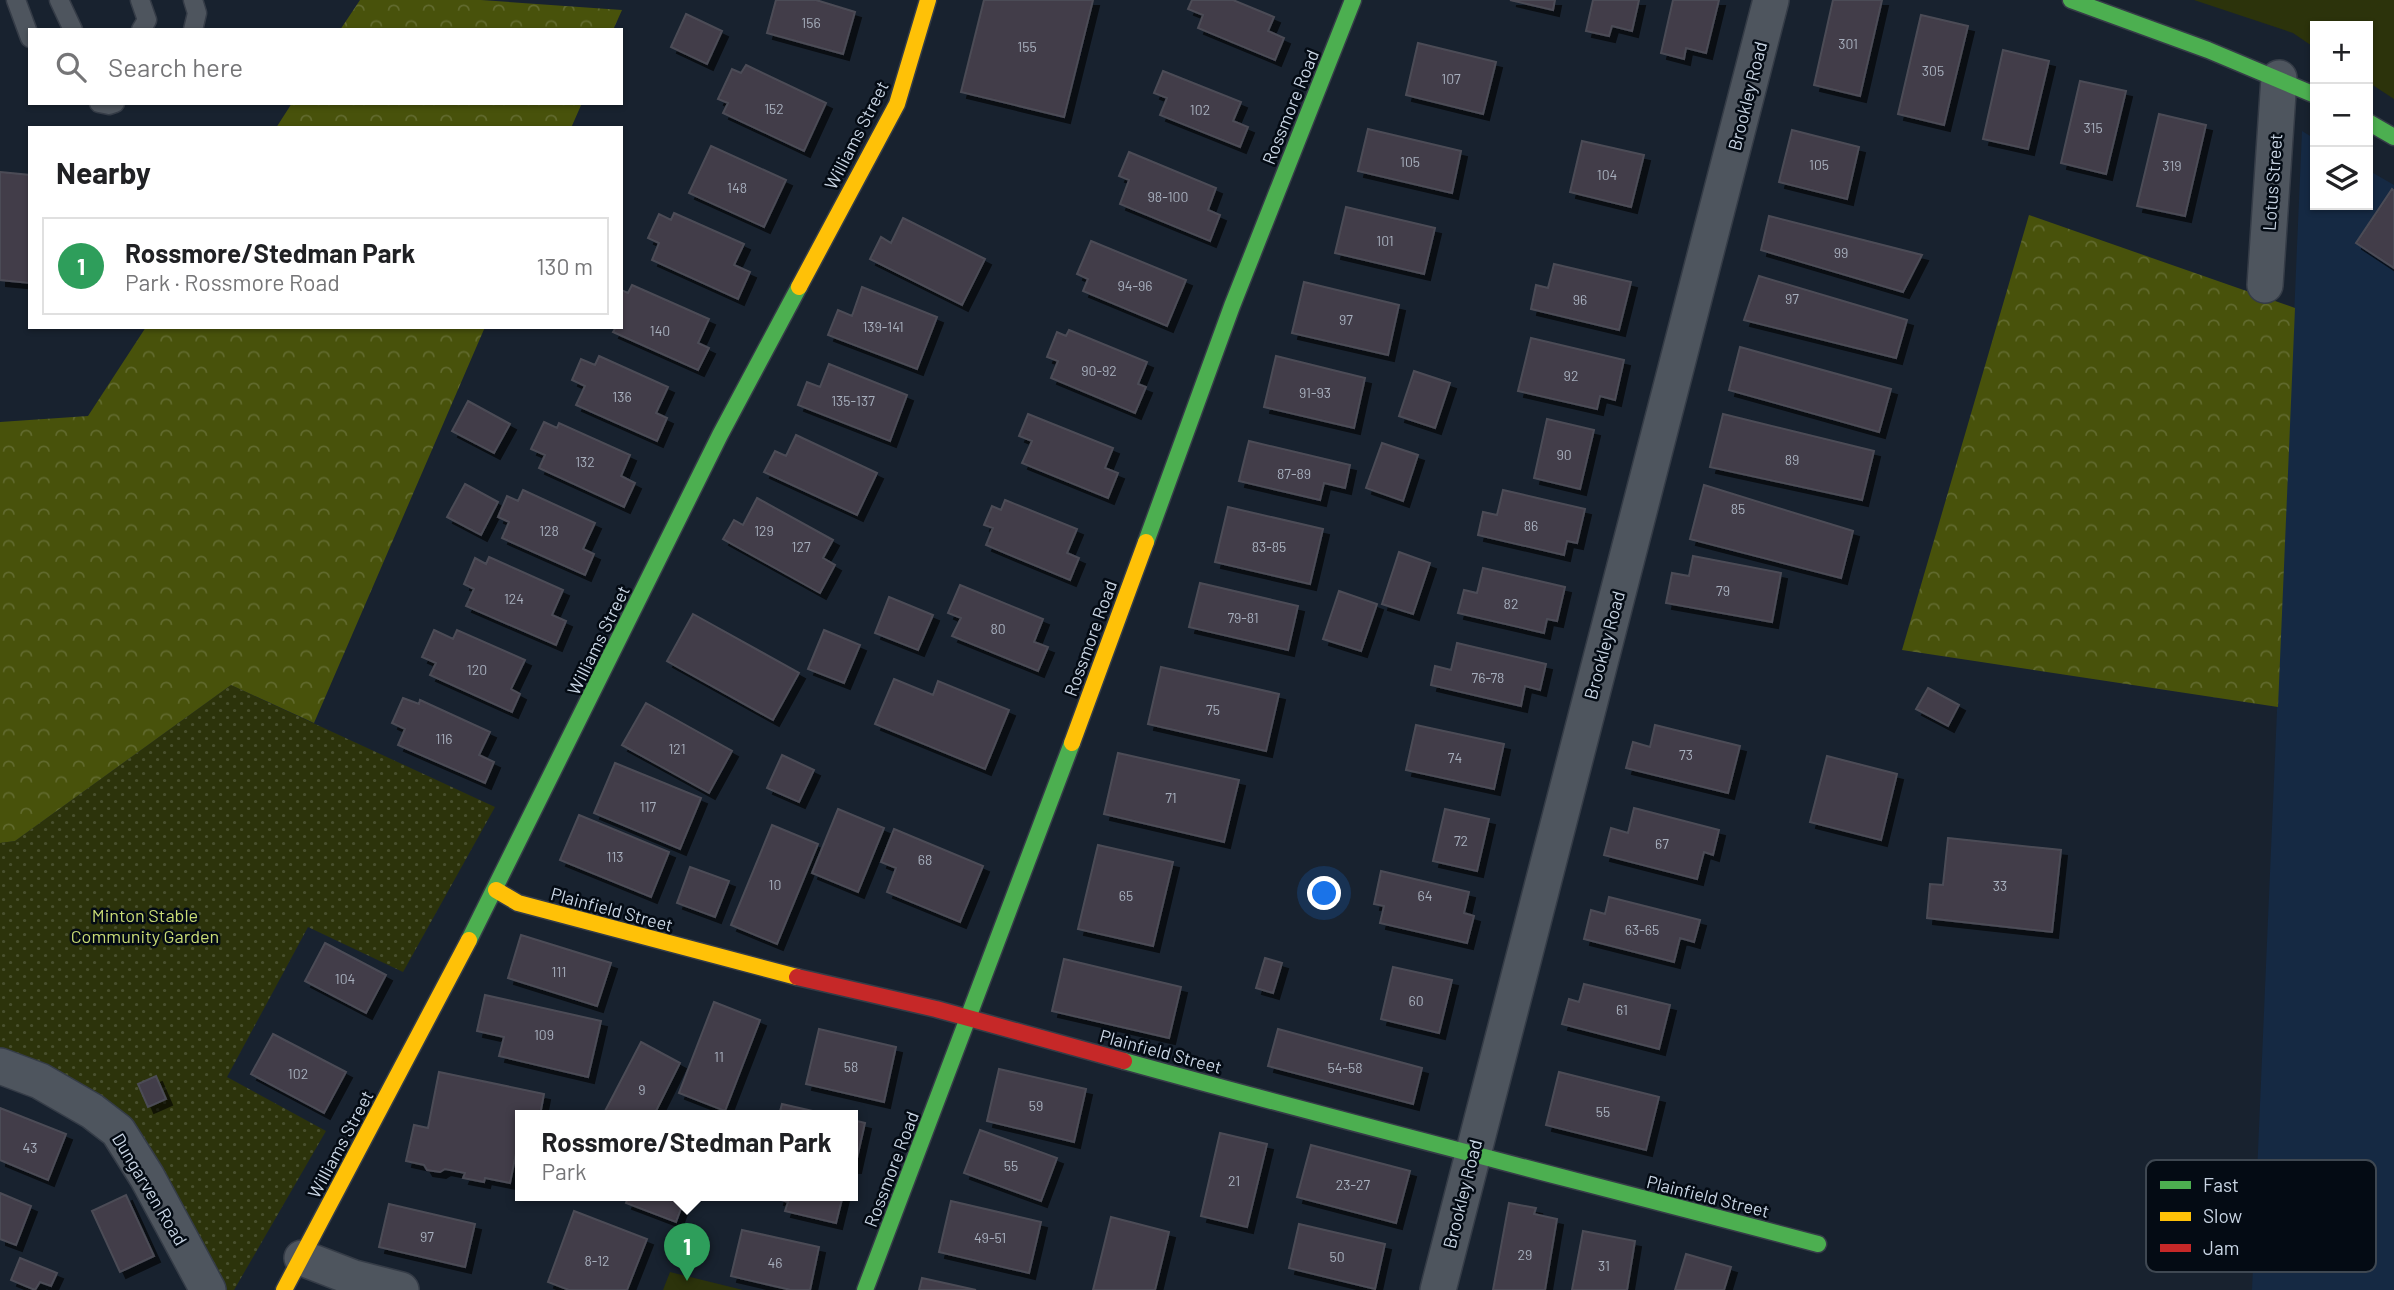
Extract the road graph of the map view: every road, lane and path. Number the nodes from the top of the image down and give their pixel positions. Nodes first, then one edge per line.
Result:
1 (16, 0) edge
2 (59, 0) edge
3 (140, 0) edge
4 (193, 0) edge
5 (928, 0) edge
6 (1353, 0) edge
7 (1772, 0) edge
8 (2071, 0) edge
9 (72, 28) edge
10 (142, 28) edge
11 (193, 28) edge
12 (28, 33) edge
13 (2279, 78) junction
14 (2310, 93) edge
15 (2373, 125) edge
16 (2394, 137) edge
17 (2265, 285) dead end
18 (496, 890) junction
19 (969, 1019) junction
20 (0, 1066) edge
21 (1472, 1154) junction
22 (1818, 1244) dead end
23 (302, 1258) junction
24 (208, 1290) edge
25 (284, 1290) edge
26 (401, 1290) edge
27 (865, 1290) edge
28 (1437, 1290) edge

1 - 12 lane
2 - 9 lane
3 - 10 lane
4 - 11 lane
5 - 18 street, Williams Street
6 - 19 street, Rossmore Road
7 - 21 street, Brookley Road
8 - 13 street
13 - 14 street
13 - 17 street, Lotus Street
15 - 16 street
18 - 19 street, Plainfield Street
18 - 23 street, Williams Street
19 - 21 street, Plainfield Street
19 - 27 street, Rossmore Road
20 - 24 street, Dungarven Road
21 - 22 street, Plainfield Street
21 - 28 street, Brookley Road
23 - 25 street, Williams Street
23 - 26 street

